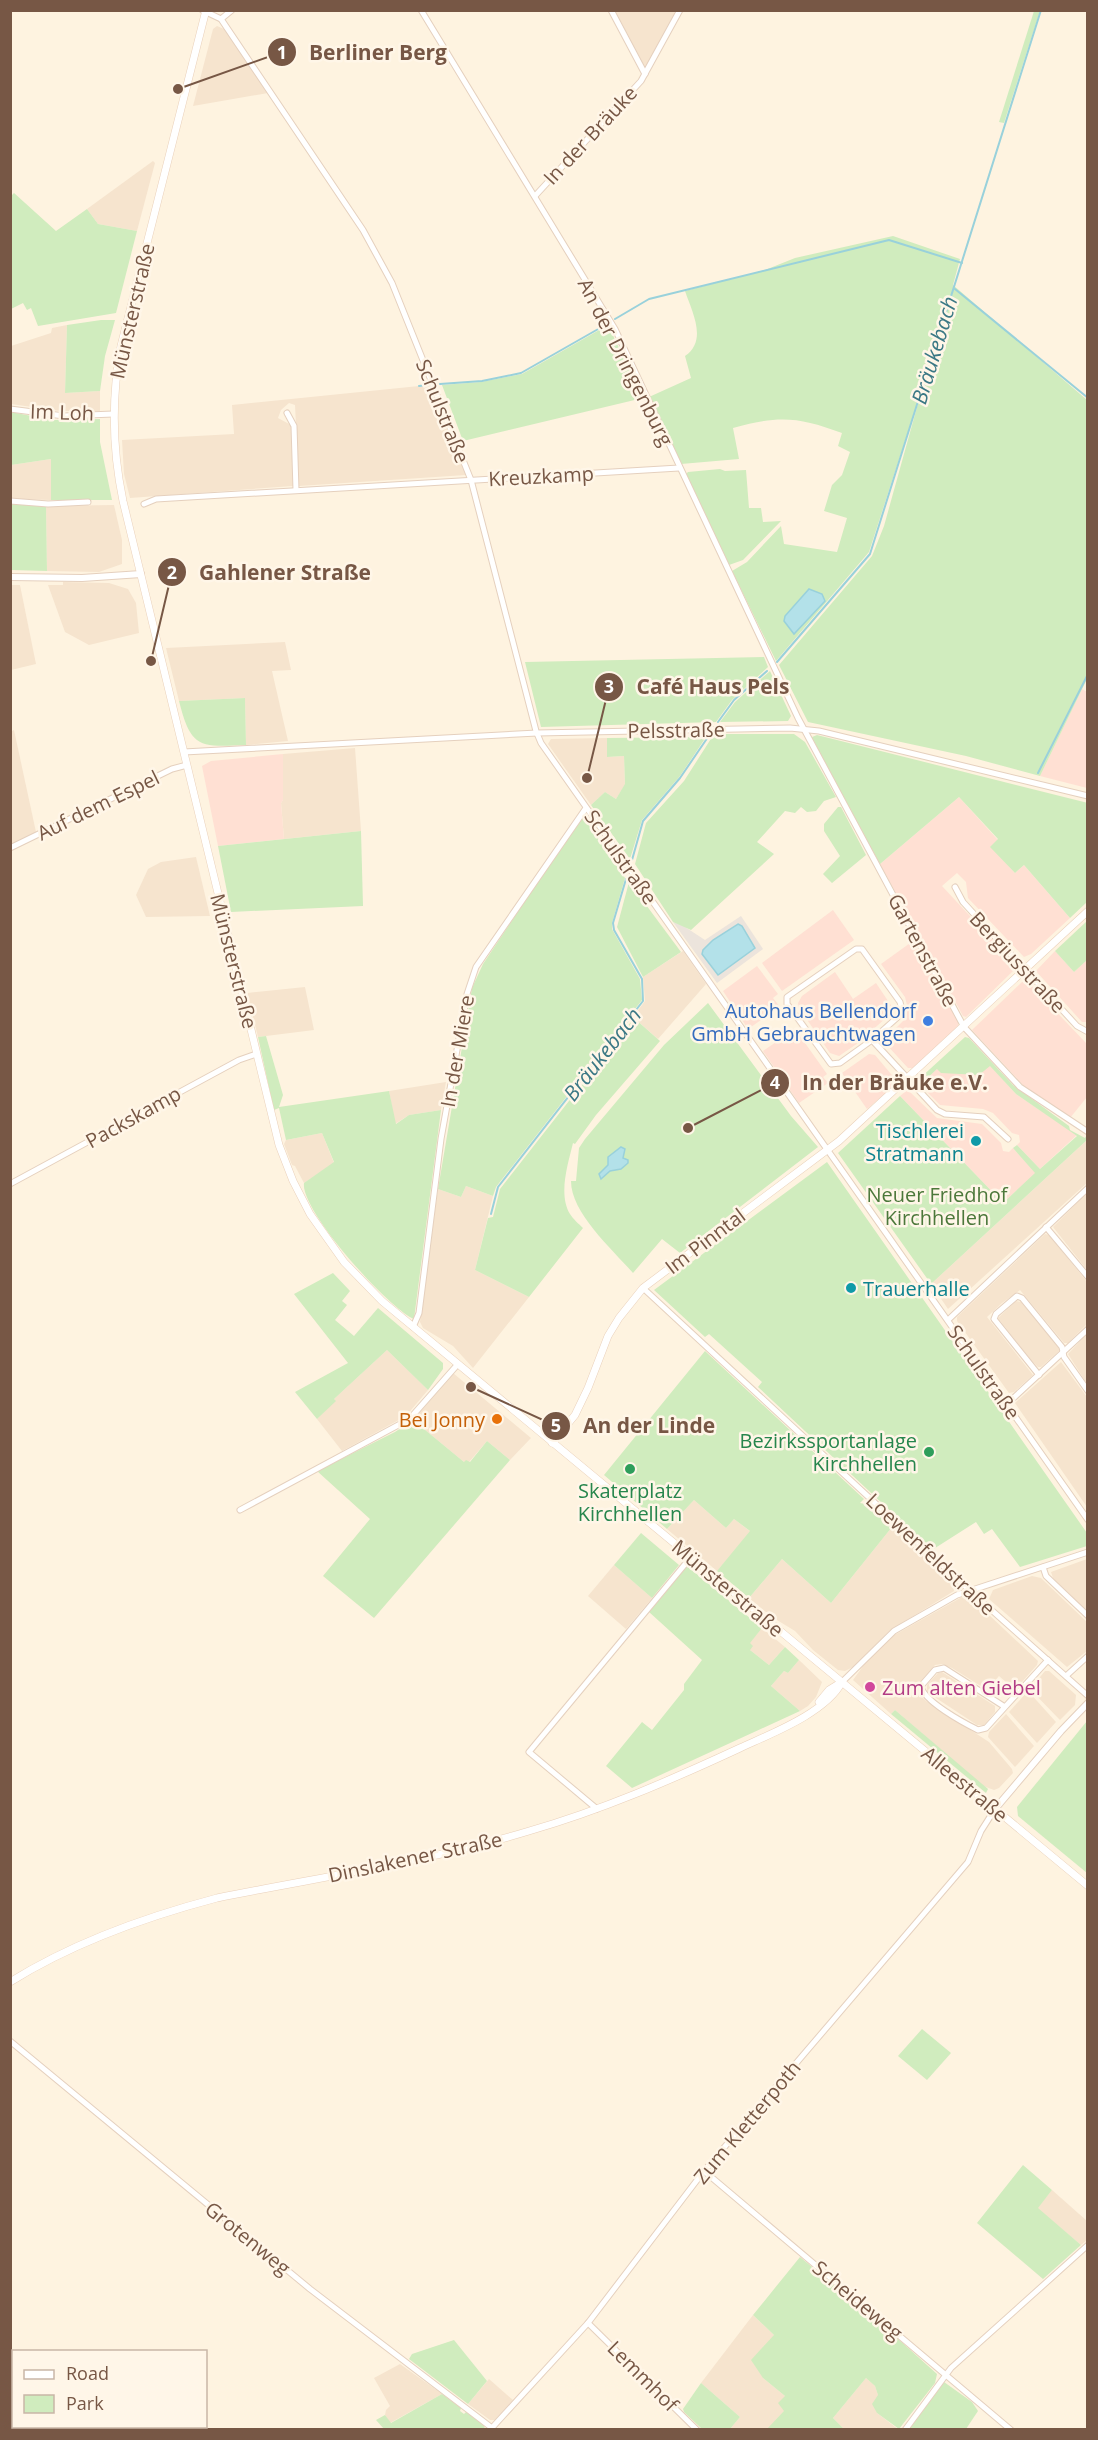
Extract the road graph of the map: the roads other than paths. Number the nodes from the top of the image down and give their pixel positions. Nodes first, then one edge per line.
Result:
1 (232, 10) edge
2 (421, 10) edge
3 (611, 10) edge
4 (680, 10) edge
5 (205, 11) edge
6 (221, 19) junction
7 (645, 74) junction
8 (535, 196) junction
9 (10, 409) edge
10 (287, 413) dead end
11 (113, 414) junction
12 (679, 468) junction
13 (471, 480) junction
14 (296, 490) junction
15 (10, 501) edge
16 (88, 502) dead end
17 (144, 504) dead end
18 (141, 574) junction
19 (10, 577) edge
20 (804, 729) junction
21 (537, 733) junction
22 (184, 752) junction
23 (187, 765) junction
24 (1088, 796) edge
25 (586, 808) junction
26 (10, 848) edge
27 (955, 887) dead end
28 (1088, 911) edge
29 (1025, 969) junction
30 (964, 1027) junction
31 (1088, 1032) edge
32 (872, 1040) junction
33 (256, 1054) junction
34 (908, 1079) junction
35 (1088, 1132) edge
36 (1008, 1139) dead end
37 (827, 1150) junction
38 (10, 1184) edge
39 (1088, 1188) edge
40 (1046, 1227) junction
41 (1088, 1276) edge
42 (643, 1288) junction
43 (948, 1320) junction
44 (413, 1327) junction
45 (1088, 1329) edge
46 (1063, 1353) junction
47 (458, 1364) junction
48 (1039, 1375) junction
49 (1088, 1391) edge
50 (1007, 1404) junction
51 (552, 1443) junction
52 (240, 1510) dead end
53 (1088, 1520) edge
54 (1088, 1552) edge
55 (691, 1557) junction
56 (1042, 1567) junction
57 (969, 1590) junction
58 (1088, 1616) edge
59 (1088, 1656) edge
60 (1048, 1660) junction
61 (1066, 1676) junction
62 (842, 1682) junction
63 (1088, 1696) edge
64 (1088, 1703) edge
65 (1005, 1707) junction
66 (597, 1809) junction
67 (995, 1809) junction
68 (1088, 1886) edge
69 (10, 1982) edge
70 (10, 2042) edge
71 (704, 2171) junction
72 (1088, 2245) edge
73 (588, 2323) junction
74 (946, 2375) junction
75 (491, 2429) edge
76 (697, 2430) edge
77 (905, 2430) edge
78 (1011, 2430) edge

1 - 6 street
2 - 8 street, An der Dringenburg
3 - 7 street, In der Bräuke
4 - 7 street, In der Bräuke
5 - 6 street
5 - 11 main road, Münsterstraße
6 - 13 street, Schulstraße
7 - 8 street, In der Bräuke
8 - 12 street, An der Dringenburg
9 - 11 street, Im Loh
10 - 14 street
11 - 18 main road, Münsterstraße
12 - 13 street, Kreuzkamp
12 - 20 street, An der Dringenburg
13 - 14 street, Kreuzkamp
13 - 21 street, Schulstraße
14 - 17 street, Kreuzkamp
15 - 16 street
18 - 19 street
18 - 22 main road, Münsterstraße
20 - 21 street, Pelsstraße
20 - 24 street, Pelsstraße
20 - 30 street, Gartenstraße
21 - 22 street, Pelsstraße
21 - 25 street, Schulstraße
22 - 23 main road, Münsterstraße
23 - 26 street, Auf dem Espel
23 - 33 main road, Münsterstraße
25 - 37 street, Schulstraße
25 - 44 street, In der Miere
27 - 29 street, Bergiusstraße
28 - 29 main road, Im Pinntal
29 - 30 main road, Im Pinntal
29 - 31 street, Bergiusstraße
30 - 34 main road, Im Pinntal
30 - 35 street, Gartenstraße
32 - 32 street
32 - 34 street
33 - 38 street, Packskamp
33 - 44 main road, Münsterstraße
34 - 36 street
34 - 37 main road, Im Pinntal
37 - 42 main road, Im Pinntal
37 - 43 street, Schulstraße
39 - 40 street
40 - 41 street
40 - 43 street
42 - 51 main road, Im Pinntal
42 - 57 street, Loewenfeldstraße
43 - 50 street, Schulstraße
44 - 47 main road, Münsterstraße
45 - 46 street
46 - 48 street
46 - 48 street
46 - 49 street
47 - 51 main road, Münsterstraße
47 - 52 street
48 - 50 street
50 - 53 street, Schulstraße
51 - 55 main road, Münsterstraße
54 - 56 street
55 - 62 main road, Münsterstraße
55 - 66 street
56 - 57 street
56 - 58 street
57 - 60 street, Loewenfeldstraße
57 - 62 street
59 - 61 street
60 - 61 street, Loewenfeldstraße
60 - 65 street
61 - 63 street, Loewenfeldstraße
62 - 66 main road, Dinslakener Straße
62 - 67 main road, Alleestraße
64 - 67 street
65 - 65 street
66 - 69 main road, Dinslakener Straße
67 - 68 main road, Alleestraße
67 - 71 street, Zum Kletterpoth
70 - 75 street, Grotenweg
71 - 73 street, Zum Kletterpoth
71 - 74 street, Scheideweg
72 - 74 street
73 - 75 street, Zum Kletterpoth
73 - 76 street, Lemmhof
74 - 77 street
74 - 78 street, Scheideweg

